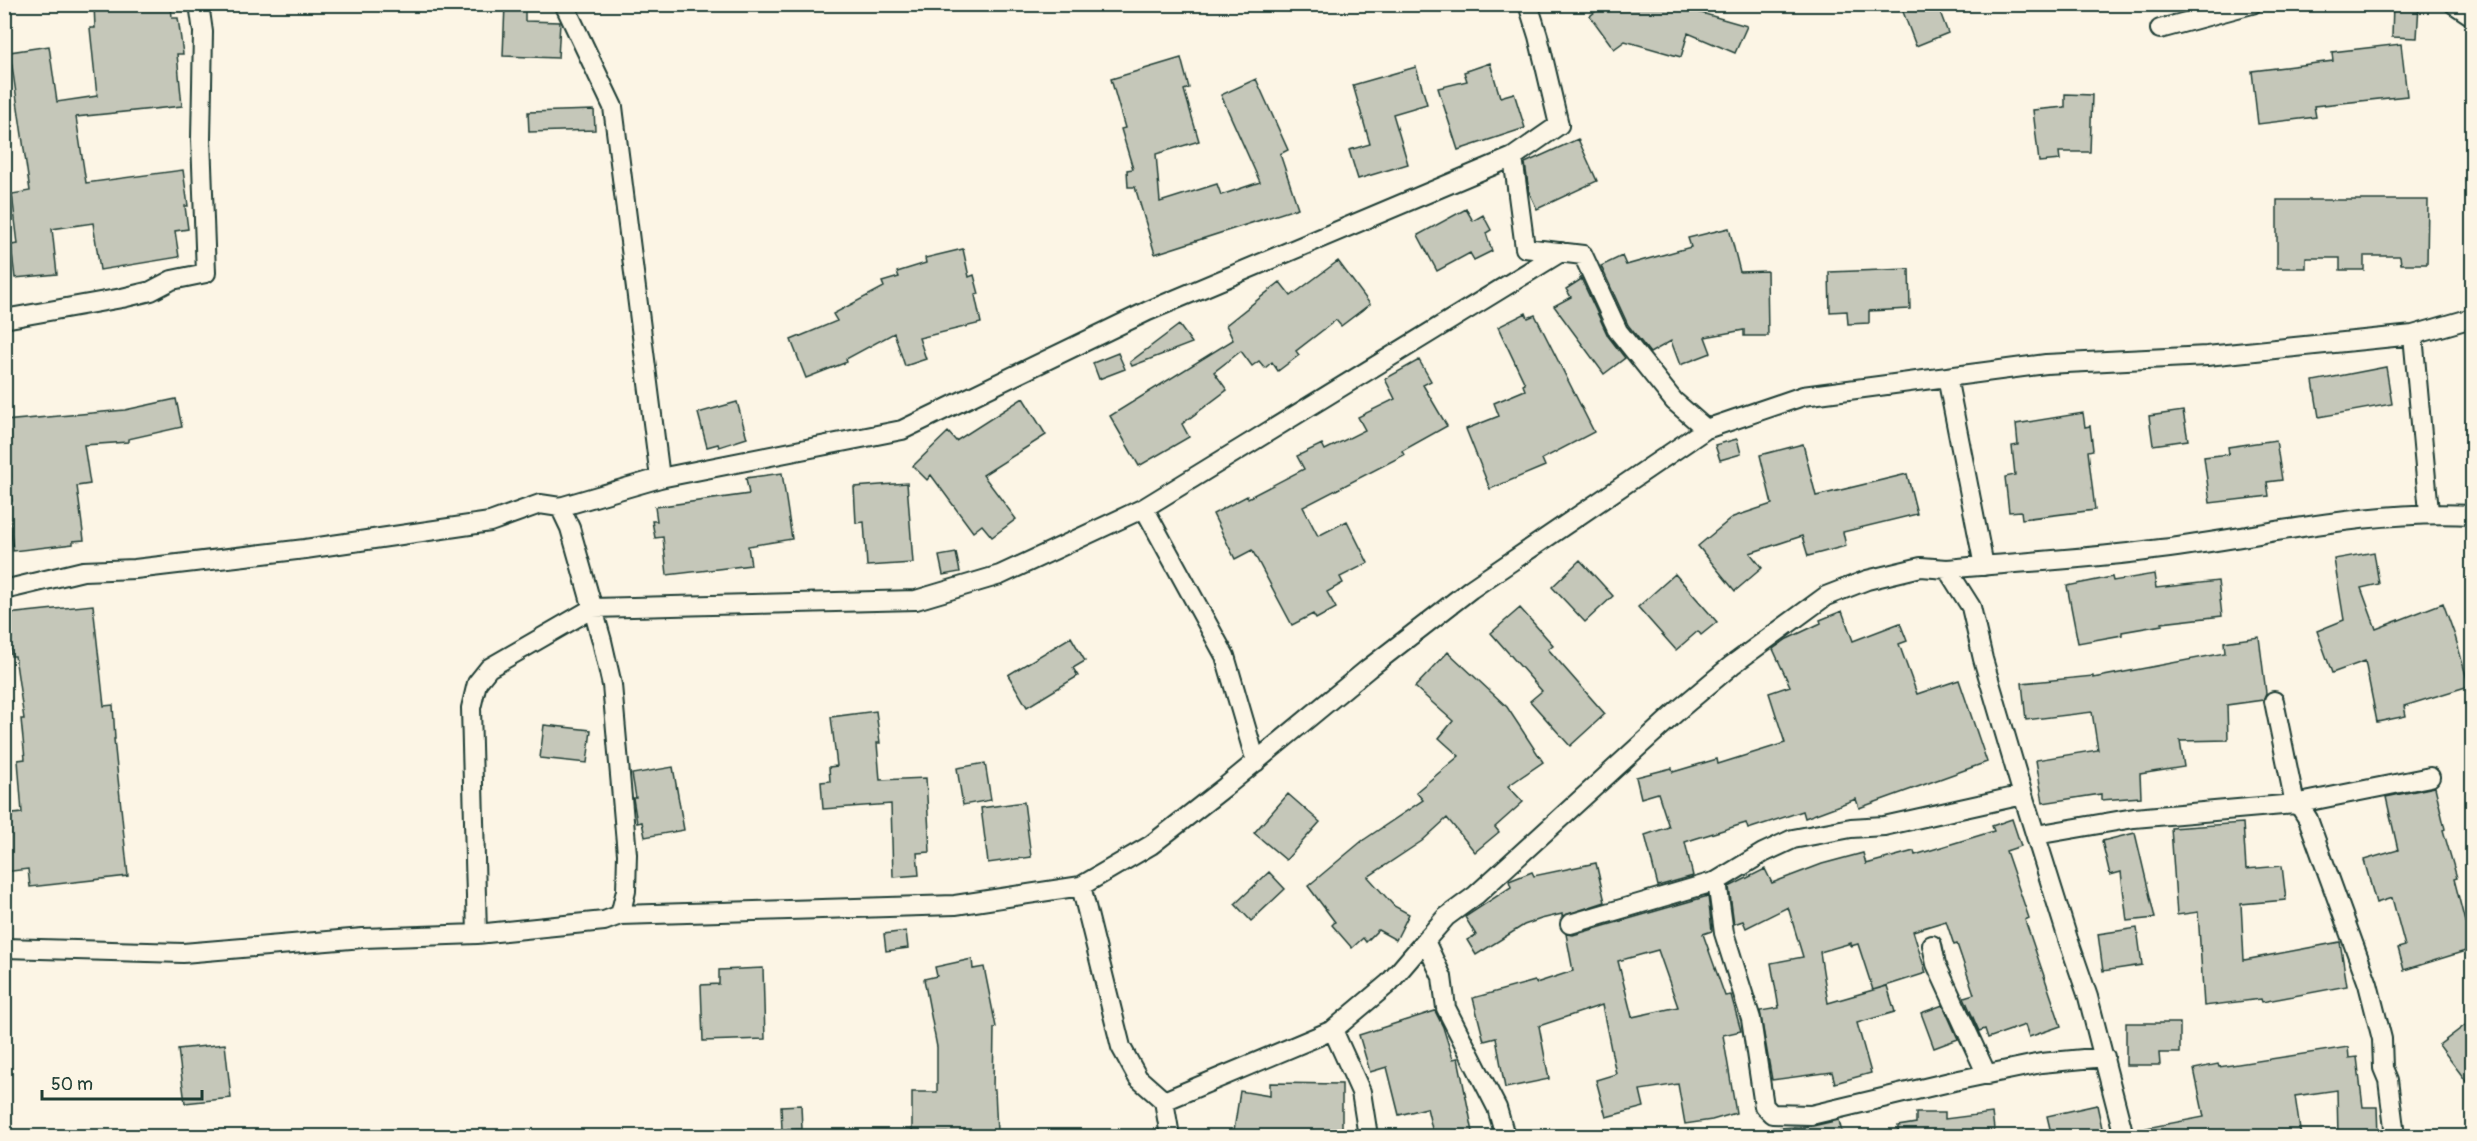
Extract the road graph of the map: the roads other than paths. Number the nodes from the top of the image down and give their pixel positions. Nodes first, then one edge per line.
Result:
1 (199, 4) edge
2 (564, 4) edge
3 (1528, 4) edge
4 (2252, 4) edge
5 (2454, 4) edge
6 (2472, 16) edge
7 (2160, 29) dead end
8 (1513, 157) junction
9 (1561, 252) junction
10 (2472, 318) edge
11 (4, 319) edge
12 (2413, 335) junction
13 (1947, 377) junction
14 (1706, 429) junction
15 (660, 478) junction
16 (560, 507) junction
17 (1144, 508) junction
18 (2428, 512) junction
19 (2472, 515) edge
20 (1984, 566) junction
21 (1947, 569) junction
22 (4, 590) edge
23 (593, 608) junction
24 (2274, 701) dead end
25 (1256, 762) junction
26 (2430, 777) dead end
27 (2023, 795) junction
28 (2295, 804) junction
29 (2036, 836) junction
30 (1717, 881) junction
31 (1081, 886) junction
32 (620, 915) junction
33 (1570, 924) dead end
34 (477, 934) junction
35 (1425, 941) junction
36 (1932, 945) dead end
37 (4, 948) edge
38 (1333, 1030) junction
39 (2105, 1057) junction
40 (1987, 1075) junction
41 (1164, 1101) junction
42 (1170, 1137) edge
43 (1368, 1137) edge
44 (1505, 1137) edge
45 (2124, 1137) edge
46 (2395, 1137) edge

1 - 11 street
2 - 15 street
3 - 8 street
4 - 7 street
5 - 6 street
8 - 9 street
8 - 15 street
9 - 14 street
9 - 17 street
10 - 12 street
12 - 13 street
12 - 18 street
13 - 14 street
13 - 20 street
14 - 25 street
15 - 16 street
16 - 22 street
16 - 23 street
17 - 23 street
17 - 25 street
18 - 19 street
18 - 20 street
20 - 21 street
21 - 27 street
21 - 35 street
23 - 32 street
23 - 34 street
24 - 28 street
25 - 31 street
26 - 28 street
27 - 29 street
27 - 30 street
28 - 29 street
28 - 46 street
29 - 39 street
30 - 33 street
30 - 40 street
31 - 32 street
31 - 41 street
32 - 34 street
34 - 37 street
35 - 38 street
35 - 44 street
36 - 40 street
38 - 41 street
38 - 43 street
39 - 40 street
39 - 45 street
41 - 42 street

